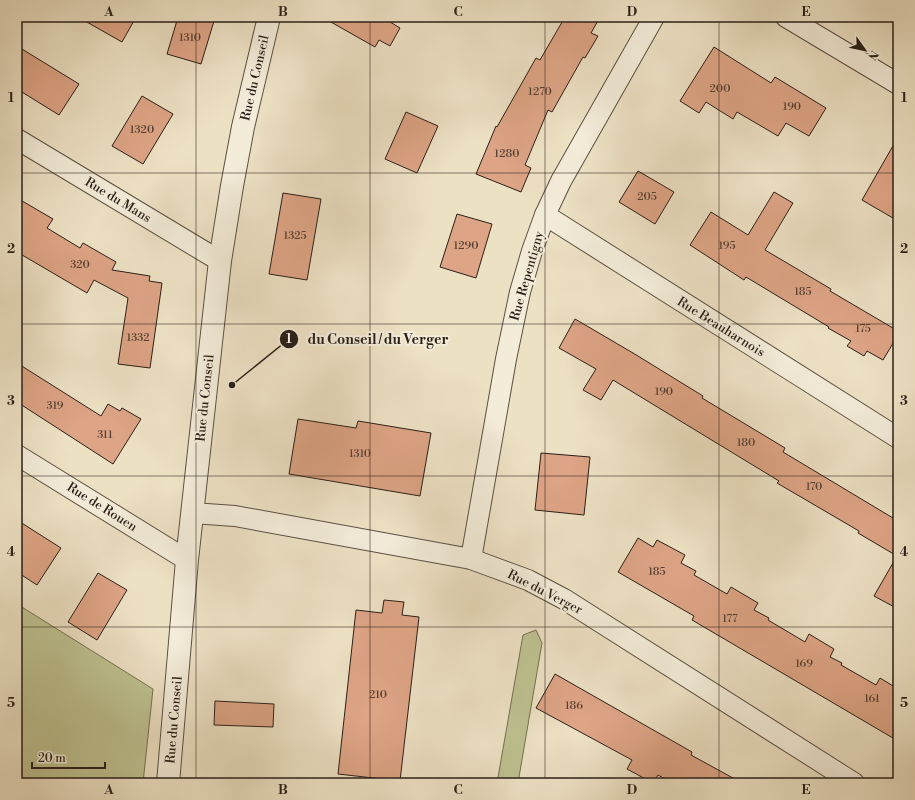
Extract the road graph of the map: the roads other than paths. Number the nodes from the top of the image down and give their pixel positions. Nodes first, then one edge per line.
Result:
1 (269, 17) edge
2 (654, 17) edge
3 (786, 17) edge
4 (898, 84) edge
5 (17, 139) edge
6 (545, 215) junction
7 (220, 261) junction
8 (898, 438) edge
9 (17, 455) edge
10 (192, 513) junction
11 (187, 560) junction
12 (471, 560) junction
13 (168, 783) edge
14 (854, 783) edge

1 - 7 street, Rue du Conseil
2 - 6 street, Rue Repentigny
3 - 4 street
5 - 7 street, Rue du Mans
6 - 8 street, Rue Beauharnois
6 - 12 street, Rue Repentigny
7 - 10 street, Rue du Conseil
9 - 11 street, Rue de Rouen
10 - 11 street, Rue du Conseil
10 - 12 street, Rue du Verger
11 - 13 street, Rue du Conseil
12 - 14 street, Rue du Verger

